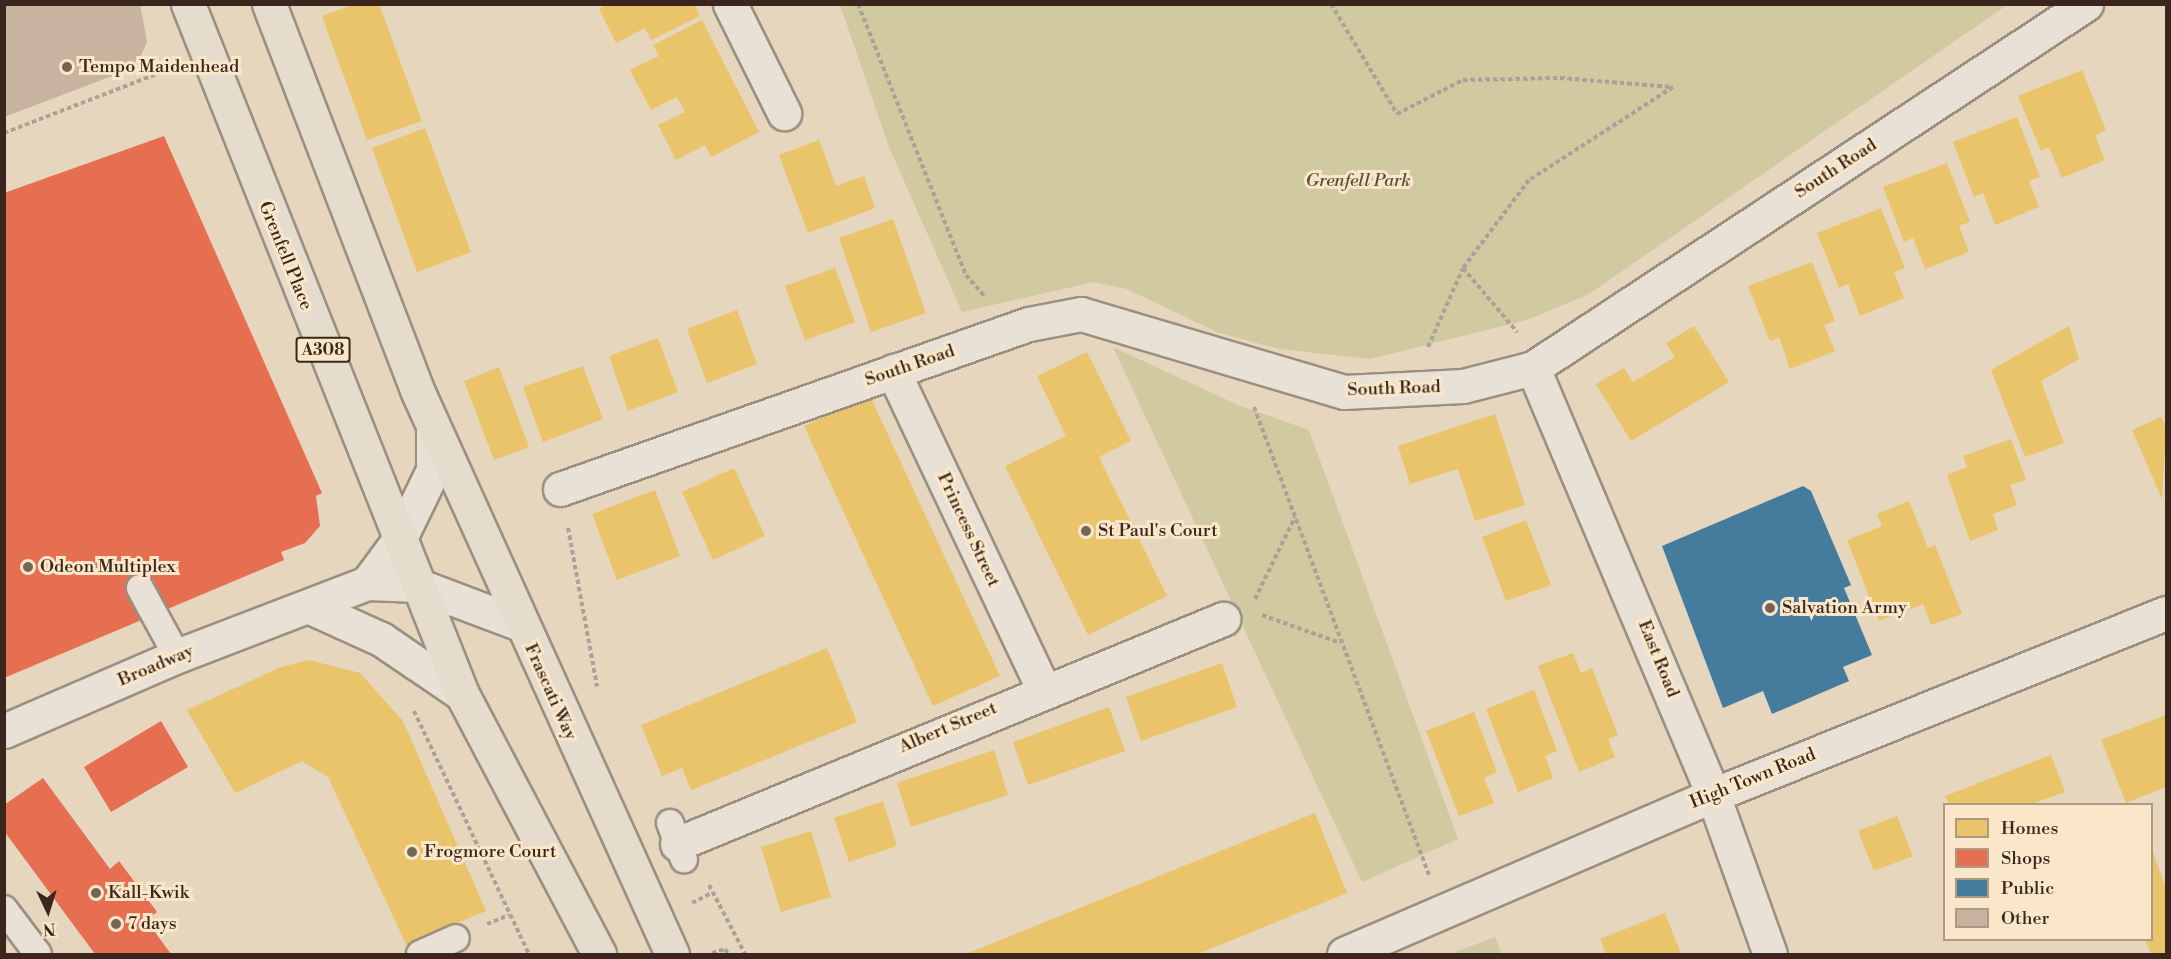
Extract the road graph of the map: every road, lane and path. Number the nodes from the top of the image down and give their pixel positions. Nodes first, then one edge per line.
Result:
1 (188, 4) edge
2 (269, 4) edge
3 (730, 4) edge
4 (858, 4) edge
5 (1330, 4) edge
6 (2086, 4) edge
7 (205, 57) junction
8 (784, 113) dead end
9 (4, 133) edge
10 (1463, 268) junction
11 (994, 307) dead end
12 (1424, 357) dead end
13 (1239, 364) junction
14 (1533, 368) junction
15 (893, 371) junction
16 (433, 428) junction
17 (560, 489) joint
18 (1294, 517) junction
19 (399, 540) junction
20 (367, 583) junction
21 (417, 585) junction
22 (140, 588) dead end
23 (310, 607) junction
24 (2166, 613) edge
25 (1222, 619) dead end
26 (520, 624) junction
27 (1340, 643) junction
28 (177, 656) junction
29 (1043, 688) junction
30 (462, 694) junction
31 (598, 697) dead end
32 (408, 700) dead end
33 (4, 731) edge
34 (1713, 795) junction
35 (677, 842) dead end
36 (681, 897) dead end
37 (4, 909) edge
38 (1444, 912) junction
39 (456, 938) dead end
40 (39, 954) edge
41 (420, 954) edge
42 (529, 954) edge
43 (599, 954) edge
44 (672, 954) edge
45 (709, 954) edge
46 (728, 954) edge
47 (745, 954) edge
48 (1344, 954) edge
49 (1770, 954) edge

1 - 7 main road, Grenfell Place / A308
2 - 16 main road
3 - 8 street
4 - 11 path
5 - 10 path
6 - 14 street, South Road
7 - 9 path
7 - 19 main road, Grenfell Place / A308
10 - 12 path
10 - 14 path
13 - 14 street, South Road
13 - 15 street, South Road
13 - 18 path
14 - 34 street, East Road
15 - 17 street, South Road
15 - 29 street, Princess Street
16 - 19 street
16 - 26 main road, Frascati Way
17 - 31 path
18 - 27 path
18 - 27 path
19 - 20 street
19 - 21 main road, Grenfell Place / A308
20 - 21 street, Broadway
20 - 23 street, Broadway
21 - 26 street, Broadway
21 - 30 main road, Grenfell Place / A308
22 - 28 lane
23 - 28 street, Broadway
23 - 30 street
24 - 34 street, High Town Road
25 - 29 street, Albert Street
26 - 44 main road, Frascati Way
27 - 38 path
28 - 33 street, Broadway
29 - 35 street, Albert Street
30 - 43 main road, A308
32 - 42 path
34 - 38 street, High Town Road
34 - 49 street, East Road
36 - 47 path
37 - 40 lane
38 - 48 street, High Town Road
39 - 41 lane
45 - 46 path

